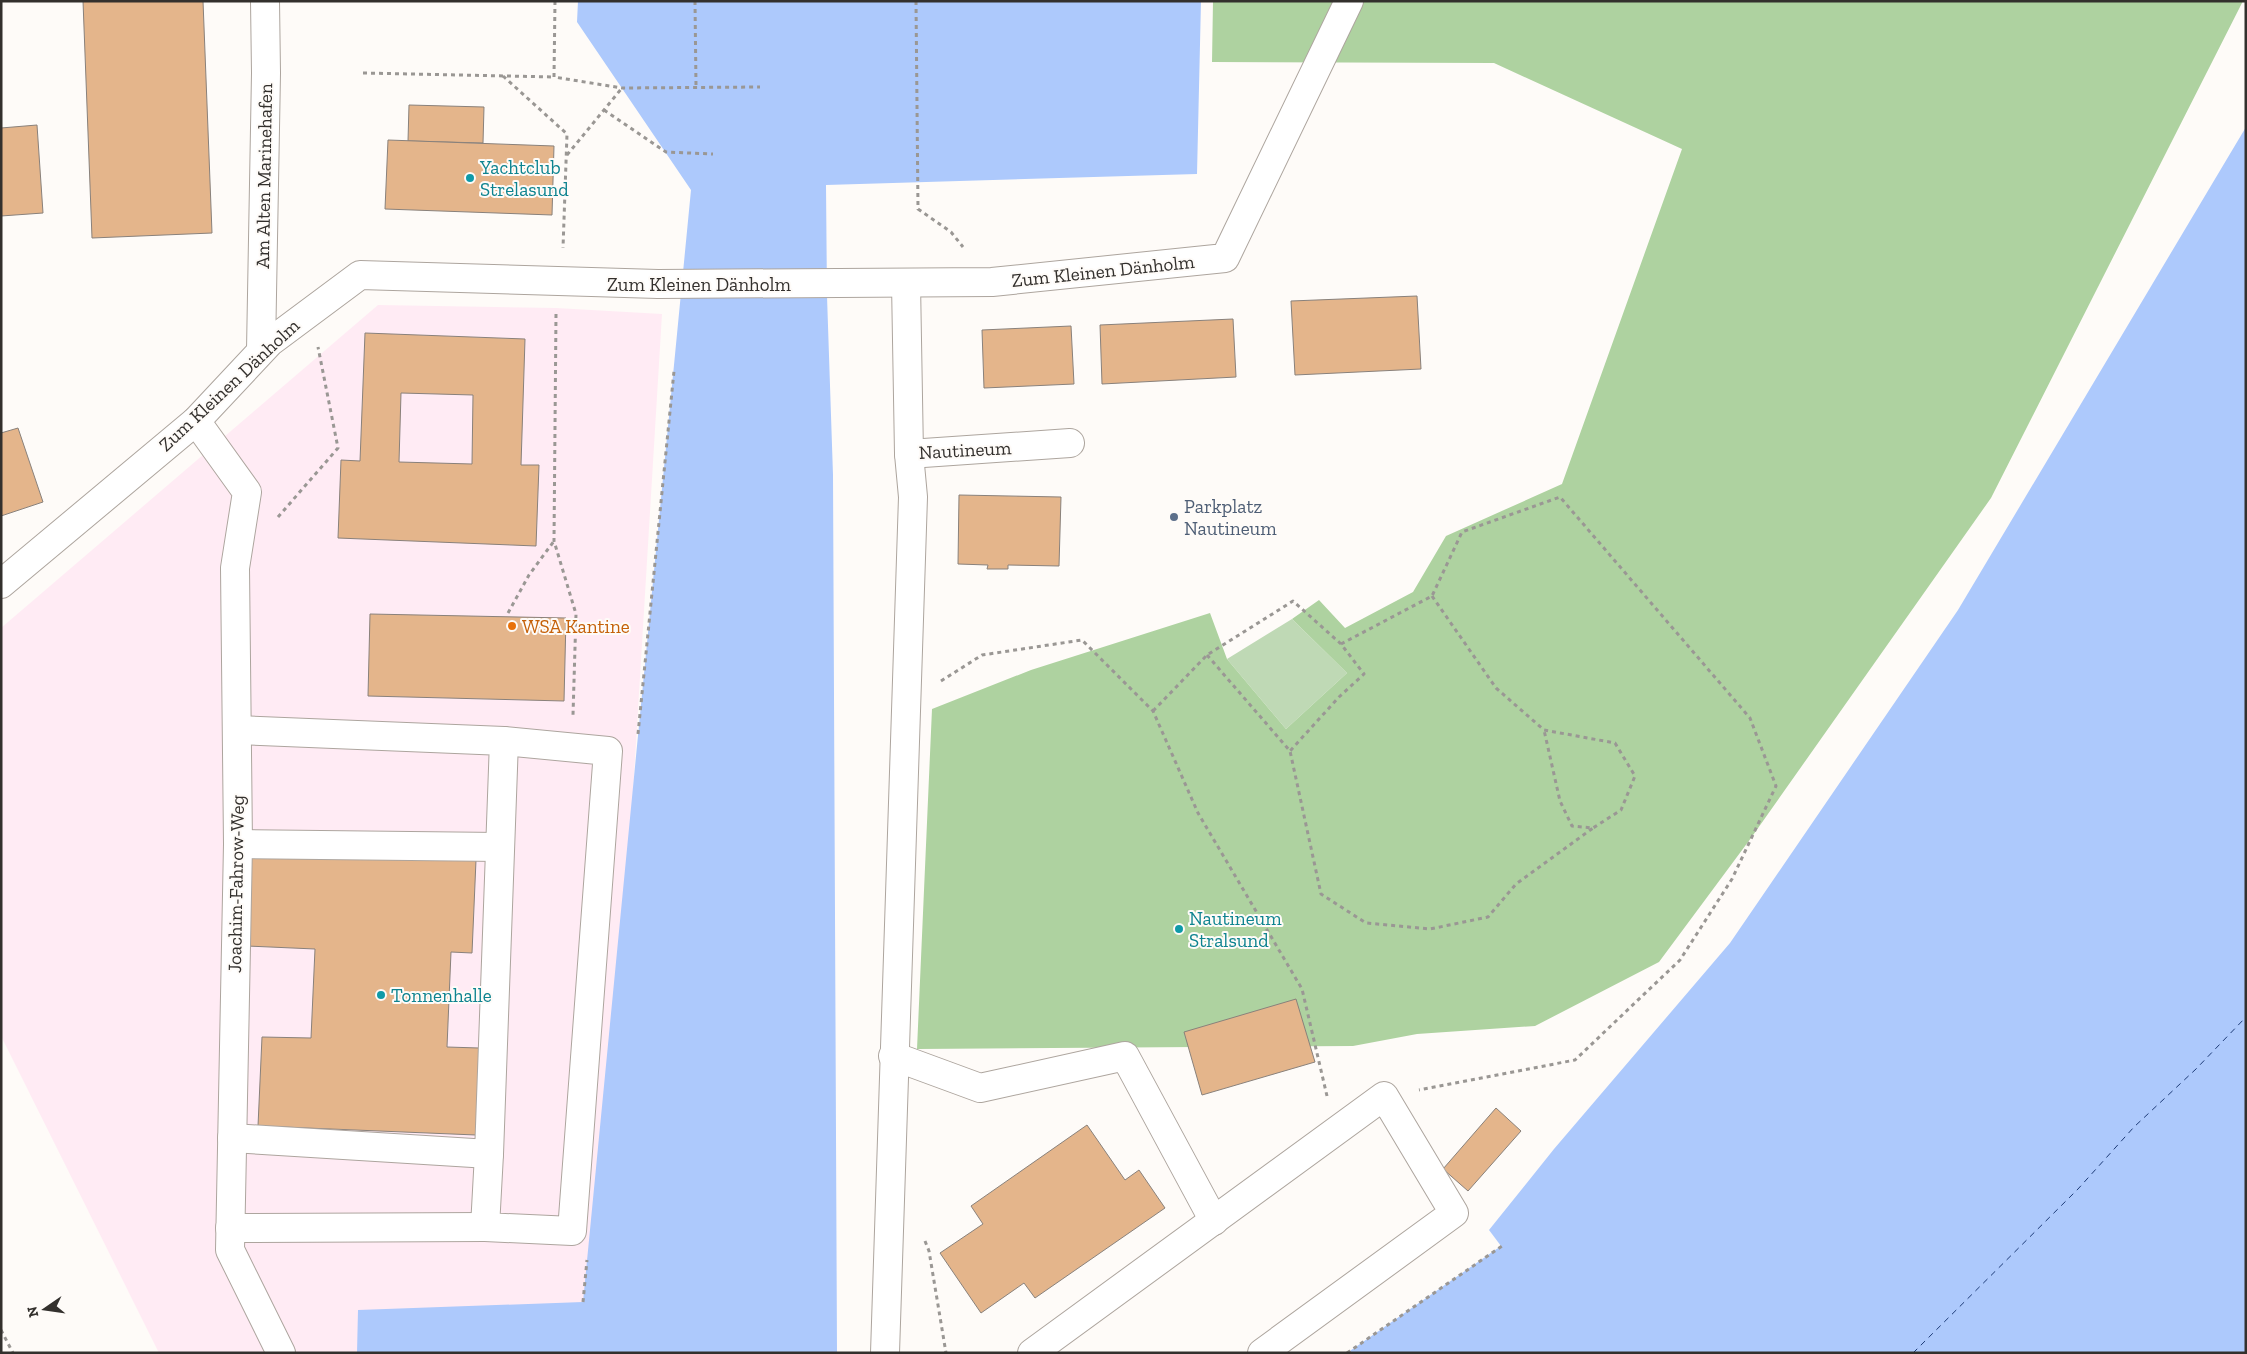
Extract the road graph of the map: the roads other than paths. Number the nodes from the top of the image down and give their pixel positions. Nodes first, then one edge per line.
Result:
1 (265, 1) edge
2 (1350, 1) edge
3 (906, 283) junction
4 (261, 350) junction
5 (196, 420) junction
6 (1070, 443) dead end
7 (909, 454) junction
8 (1, 584) edge
9 (237, 730) junction
10 (504, 741) junction
11 (238, 844) junction
12 (500, 847) junction
13 (893, 1056) junction
14 (232, 1138) junction
15 (489, 1154) junction
16 (1214, 1220) junction
17 (485, 1227) junction
18 (230, 1228) junction
19 (281, 1353) edge
20 (885, 1353) edge
21 (1032, 1353) edge
22 (1262, 1353) edge

1 - 4 street, Am Alten Marinehafen
2 - 3 street, Zum Kleinen Dänholm
3 - 4 street, Zum Kleinen Dänholm
3 - 7 street, Nautineum
4 - 5 street, Zum Kleinen Dänholm
5 - 8 street, Zum Kleinen Dänholm
5 - 9 street, Joachim-Fahrow-Weg
6 - 7 street, Nautineum
7 - 13 street
9 - 10 street
9 - 11 street, Joachim-Fahrow-Weg
10 - 12 street
10 - 17 street
11 - 12 street
11 - 14 street, Joachim-Fahrow-Weg
12 - 15 street
13 - 16 street
13 - 20 street
14 - 15 street
14 - 18 street, Joachim-Fahrow-Weg
15 - 17 street
16 - 21 street
16 - 22 street
17 - 18 street
18 - 19 street, Joachim-Fahrow-Weg

